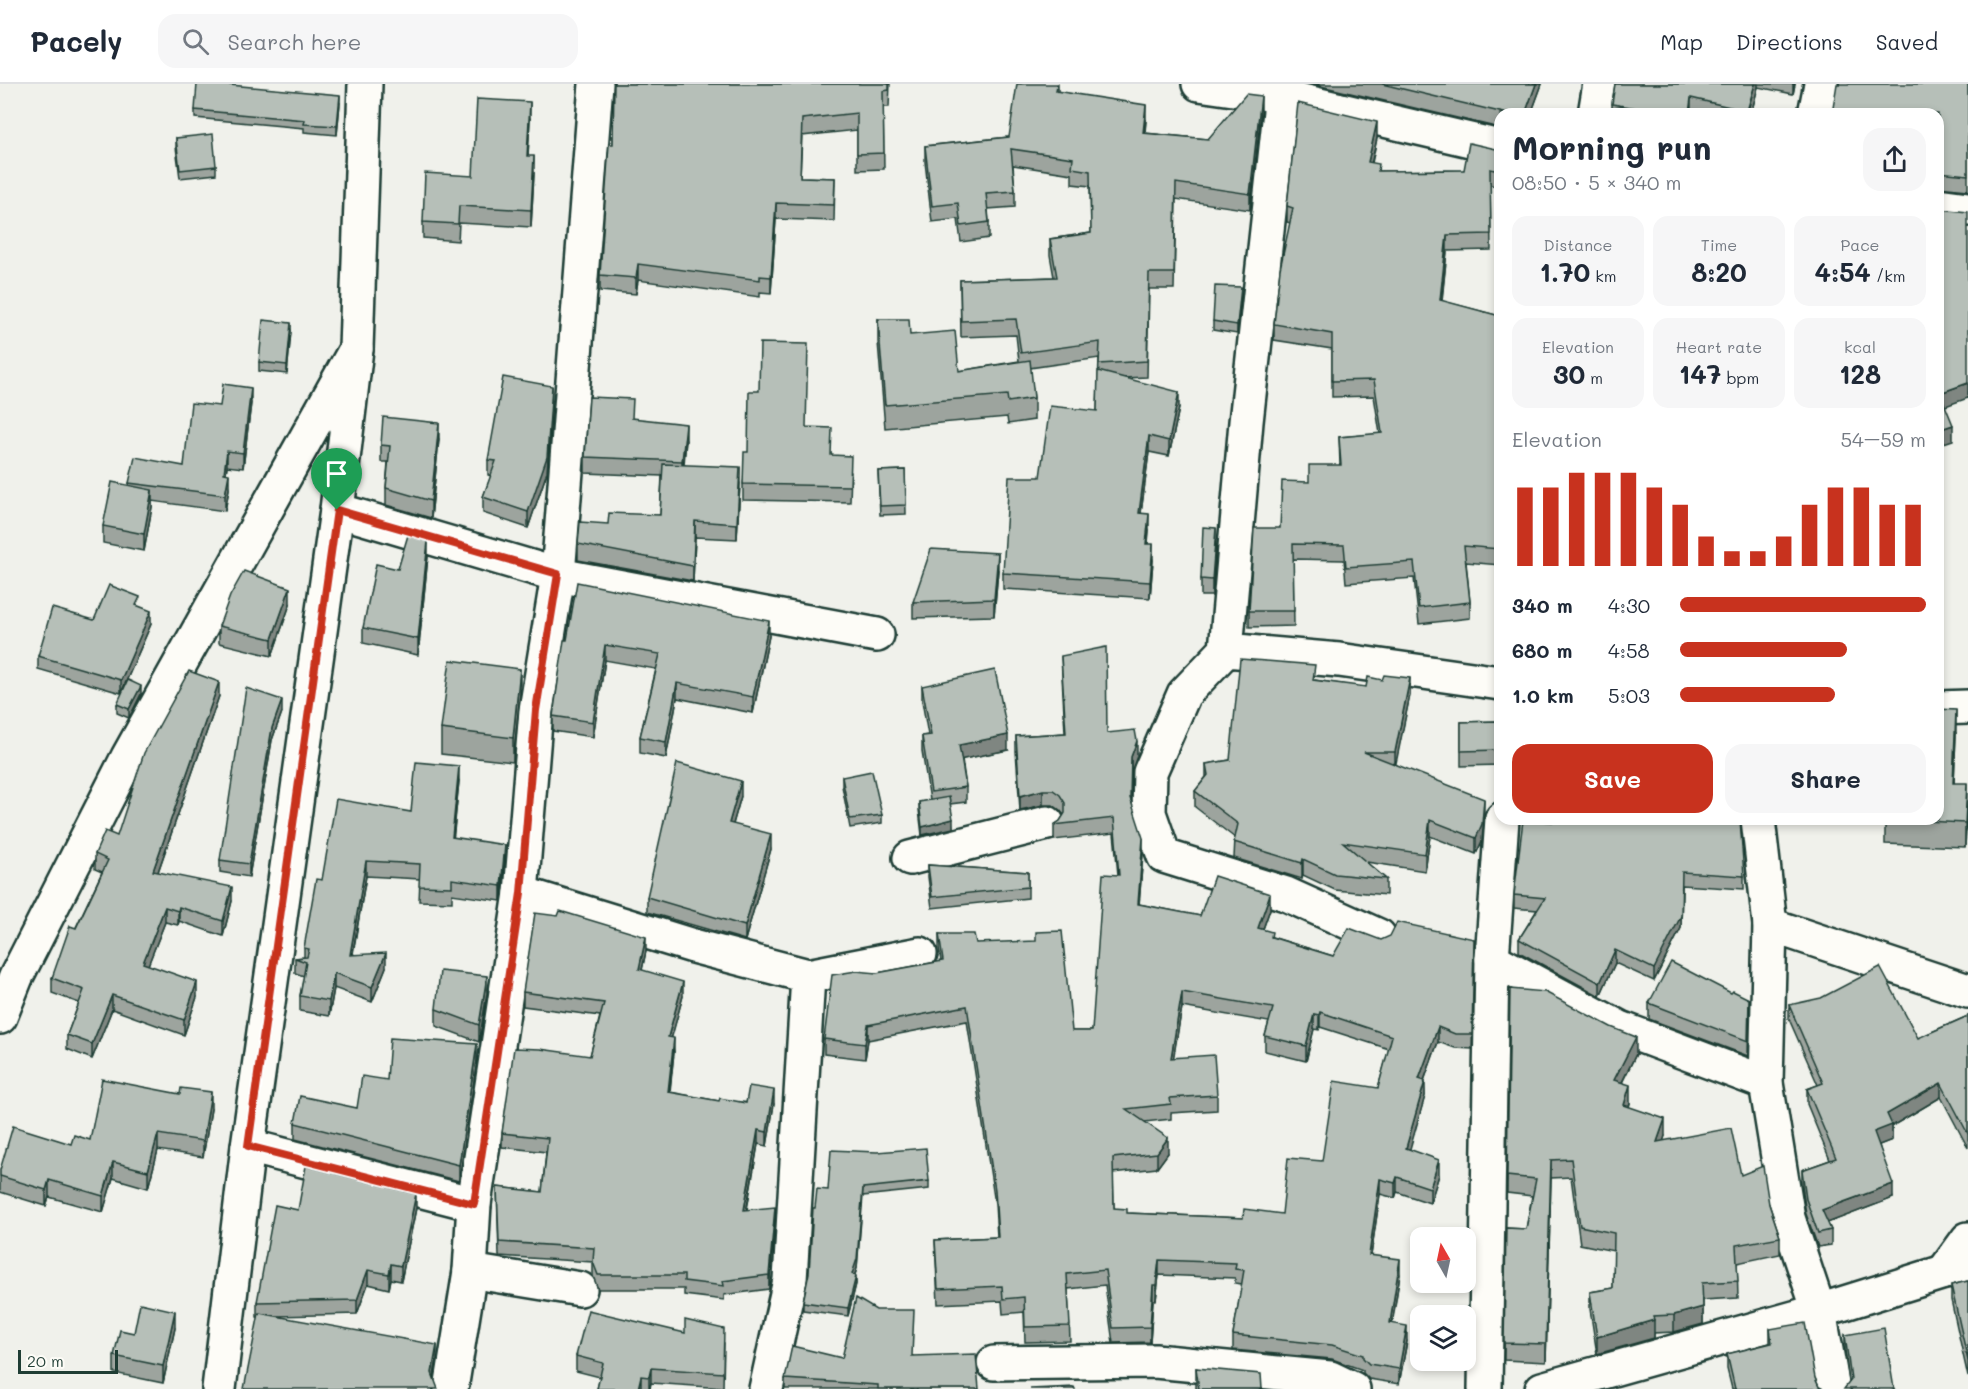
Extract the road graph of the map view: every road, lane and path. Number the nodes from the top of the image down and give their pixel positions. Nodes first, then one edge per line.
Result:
1 (365, 84) edge
2 (596, 84) edge
3 (1199, 84) edge
4 (1600, 84) edge
5 (1821, 84) edge
6 (1282, 90) edge
7 (1596, 108) edge
8 (1816, 108) edge
9 (1494, 145) edge
10 (1944, 206) edge
11 (1968, 208) edge
12 (356, 349) junction
13 (337, 510) junction
14 (558, 574) junction
15 (877, 635) dead end
16 (1226, 650) junction
17 (1494, 682) edge
18 (1968, 707) edge
19 (1944, 708) edge
20 (1047, 824) dead end
21 (1502, 825) edge
22 (1759, 825) edge
23 (910, 858) dead end
24 (521, 893) junction
25 (1770, 925) junction
26 (1380, 936) dead end
27 (920, 954) dead end
28 (1492, 959) junction
29 (808, 976) junction
30 (1968, 991) edge
31 (0, 1017) edge
32 (1766, 1083) junction
33 (248, 1146) junction
34 (474, 1204) junction
35 (1968, 1239) edge
36 (1956, 1270) edge
37 (470, 1271) junction
38 (580, 1289) dead end
39 (1819, 1311) junction
40 (994, 1363) dead end
41 (219, 1389) edge
42 (451, 1389) edge
43 (766, 1389) edge
44 (1353, 1389) edge
45 (1485, 1389) edge
46 (1542, 1389) edge
47 (1833, 1389) edge

1 - 12 street
2 - 14 street
3 - 6 street
4 - 7 street
5 - 8 street
6 - 9 street
6 - 16 street
10 - 11 street
12 - 13 street
12 - 31 street
13 - 14 street
13 - 33 street
14 - 15 street
14 - 24 street
16 - 17 street
16 - 26 street
18 - 19 street
20 - 23 street
21 - 28 street
22 - 25 street
24 - 29 street
24 - 34 street
25 - 30 street
25 - 32 street
27 - 29 street
28 - 32 street
28 - 45 street
29 - 43 street
32 - 39 street
33 - 34 street
33 - 41 street
34 - 37 street
35 - 36 street
36 - 39 street
37 - 38 street
37 - 42 street
39 - 46 street
39 - 47 street
40 - 44 street

